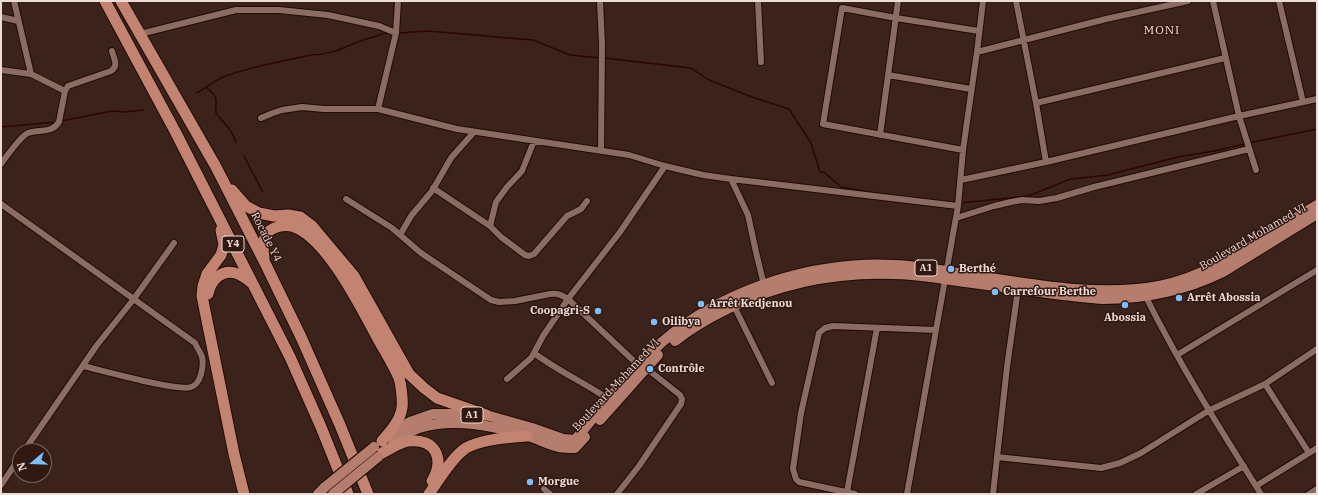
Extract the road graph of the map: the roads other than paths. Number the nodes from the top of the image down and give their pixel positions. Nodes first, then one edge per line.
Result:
1 (14, 1) edge
2 (105, 1) edge
3 (121, 1) edge
4 (398, 1) edge
5 (600, 1) edge
6 (758, 1) edge
7 (842, 1) edge
8 (898, 1) edge
9 (983, 1) edge
10 (1016, 1) edge
11 (1188, 1) edge
12 (1213, 1) edge
13 (1279, 1) edge
14 (842, 8) junction
15 (1, 17) edge
16 (896, 18) junction
17 (18, 21) junction
18 (979, 31) junction
19 (396, 33) junction
20 (140, 34) junction
21 (1023, 41) junction
22 (112, 51) dead end
23 (977, 52) junction
24 (1225, 58) junction
25 (761, 62) dead end
26 (1, 70) edge
27 (31, 74) junction
28 (888, 75) junction
29 (971, 89) junction
30 (65, 91) junction
31 (1317, 99) edge
32 (1303, 102) junction
33 (1036, 103) junction
34 (378, 109) junction
35 (1239, 116) junction
36 (261, 118) dead end
37 (474, 132) junction
38 (880, 135) junction
39 (534, 141) junction
40 (1249, 149) junction
41 (963, 150) junction
42 (601, 151) junction
43 (1046, 162) junction
44 (1, 164) edge
45 (665, 166) junction
46 (216, 168) junction
47 (1256, 170) dead end
48 (731, 179) junction
49 (961, 180) junction
50 (202, 185) junction
51 (434, 188) junction
52 (346, 199) dead end
53 (588, 201) dead end
54 (1, 204) edge
55 (1317, 205) edge
56 (958, 206) junction
57 (1317, 214) edge
58 (956, 218) junction
59 (490, 226) junction
60 (400, 235) junction
61 (174, 243) dead end
62 (264, 263) junction
63 (1317, 270) edge
64 (946, 275) junction
65 (254, 284) junction
66 (764, 285) junction
67 (1018, 289) junction
68 (1145, 295) junction
69 (568, 298) junction
70 (133, 300) junction
71 (734, 306) junction
72 (878, 328) junction
73 (936, 330) junction
74 (1317, 349) edge
75 (534, 353) junction
76 (1176, 355) junction
77 (83, 366) junction
78 (642, 366) junction
79 (508, 379) dead end
80 (772, 383) dead end
81 (1265, 384) junction
82 (608, 399) junction
83 (1208, 411) junction
84 (486, 415) junction
85 (528, 436) junction
86 (30, 443) edge
87 (1317, 448) edge
88 (379, 450) junction
89 (1309, 453) junction
90 (997, 457) junction
91 (1244, 466) junction
92 (12, 469) edge
93 (362, 480) junction
94 (1, 485) edge
95 (1256, 486) junction
96 (544, 489) dead end
97 (1317, 489) edge
98 (325, 492) edge
99 (846, 492) junction
100 (244, 494) edge
101 (249, 494) edge
102 (348, 494) edge
103 (368, 494) edge
104 (374, 494) edge
105 (424, 494) edge
106 (429, 494) edge
107 (550, 494) edge
108 (617, 494) edge
109 (855, 494) edge
110 (907, 494) edge
111 (993, 494) edge
112 (1196, 494) edge
113 (1262, 494) edge
114 (1309, 494) edge

1 - 17 street
2 - 50 highway, Y4
3 - 20 highway, Rocade Y4 / Y4
4 - 19 street
5 - 42 street
6 - 25 street
7 - 14 street
8 - 16 street
9 - 18 street
10 - 21 street
11 - 21 street
12 - 24 street
13 - 32 street
14 - 16 street
14 - 38 street
15 - 17 street
16 - 18 street
16 - 28 street
17 - 27 street
18 - 23 street
19 - 20 street
19 - 34 street
20 - 46 highway, Rocade Y4 / Y4
21 - 23 street
21 - 33 street
22 - 30 street
23 - 29 street
24 - 33 street
24 - 35 street
26 - 27 street
27 - 30 street
28 - 29 street
28 - 38 street
29 - 41 street
30 - 44 street
31 - 32 street
32 - 35 street
33 - 43 street
34 - 36 street
34 - 37 street
35 - 40 street
35 - 43 street
37 - 39 street
37 - 51 street
38 - 41 street
39 - 42 street
39 - 59 street
40 - 47 street
40 - 58 street
41 - 49 street
42 - 45 street
43 - 49 street
45 - 48 street
45 - 69 street
46 - 62 highway, Rocade Y4 / Y4
46 - 84 highway
48 - 56 street
48 - 66 street
49 - 56 street
50 - 65 highway, Y4
50 - 100 highway
51 - 59 street
51 - 60 street
52 - 60 street
53 - 59 street
54 - 70 street
55 - 64 main road, Boulevard Mohamed VI / A1
56 - 58 street
57 - 68 main road, Boulevard Mohamed VI / A1
58 - 64 street
60 - 69 street
61 - 70 street
62 - 88 highway
62 - 93 highway, Rocade Y4 / Y4
63 - 76 street
64 - 66 main road, Boulevard Mohamed VI / A1
64 - 67 main road, Boulevard Mohamed VI / A1
64 - 71 main road, Boulevard Mohamed VI / A1
64 - 73 street
65 - 101 highway
65 - 102 highway, Y4
66 - 78 main road, Boulevard Mohamed VI / A1
67 - 68 main road, Boulevard Mohamed VI / A1
67 - 90 street
68 - 76 street
69 - 75 street
69 - 78 street
70 - 77 street
70 - 77 street
71 - 78 main road, Boulevard Mohamed VI / A1
71 - 80 street
72 - 73 street
72 - 99 street
72 - 99 street
73 - 110 street
74 - 81 street
75 - 79 street
75 - 82 street
76 - 83 street
77 - 86 street
78 - 82 main road, Boulevard Mohamed VI / A1
78 - 85 main road, Boulevard Mohamed VI / A1
78 - 108 street
81 - 83 street
81 - 89 street
82 - 84 main road, Boulevard Mohamed VI / A1
83 - 90 street
83 - 91 street
84 - 88 main road, Boulevard Mohamed VI / A1
85 - 88 main road, Boulevard Mohamed VI / A1
85 - 106 highway
87 - 89 street
88 - 98 main road, Boulevard Mohamed VI / A1, bridge
88 - 105 highway
89 - 95 street
90 - 111 street
91 - 95 street
91 - 112 street
92 - 94 street
93 - 103 highway, Rocade Y4 / Y4
93 - 104 highway
95 - 113 street
96 - 107 street
97 - 114 street
99 - 109 street

